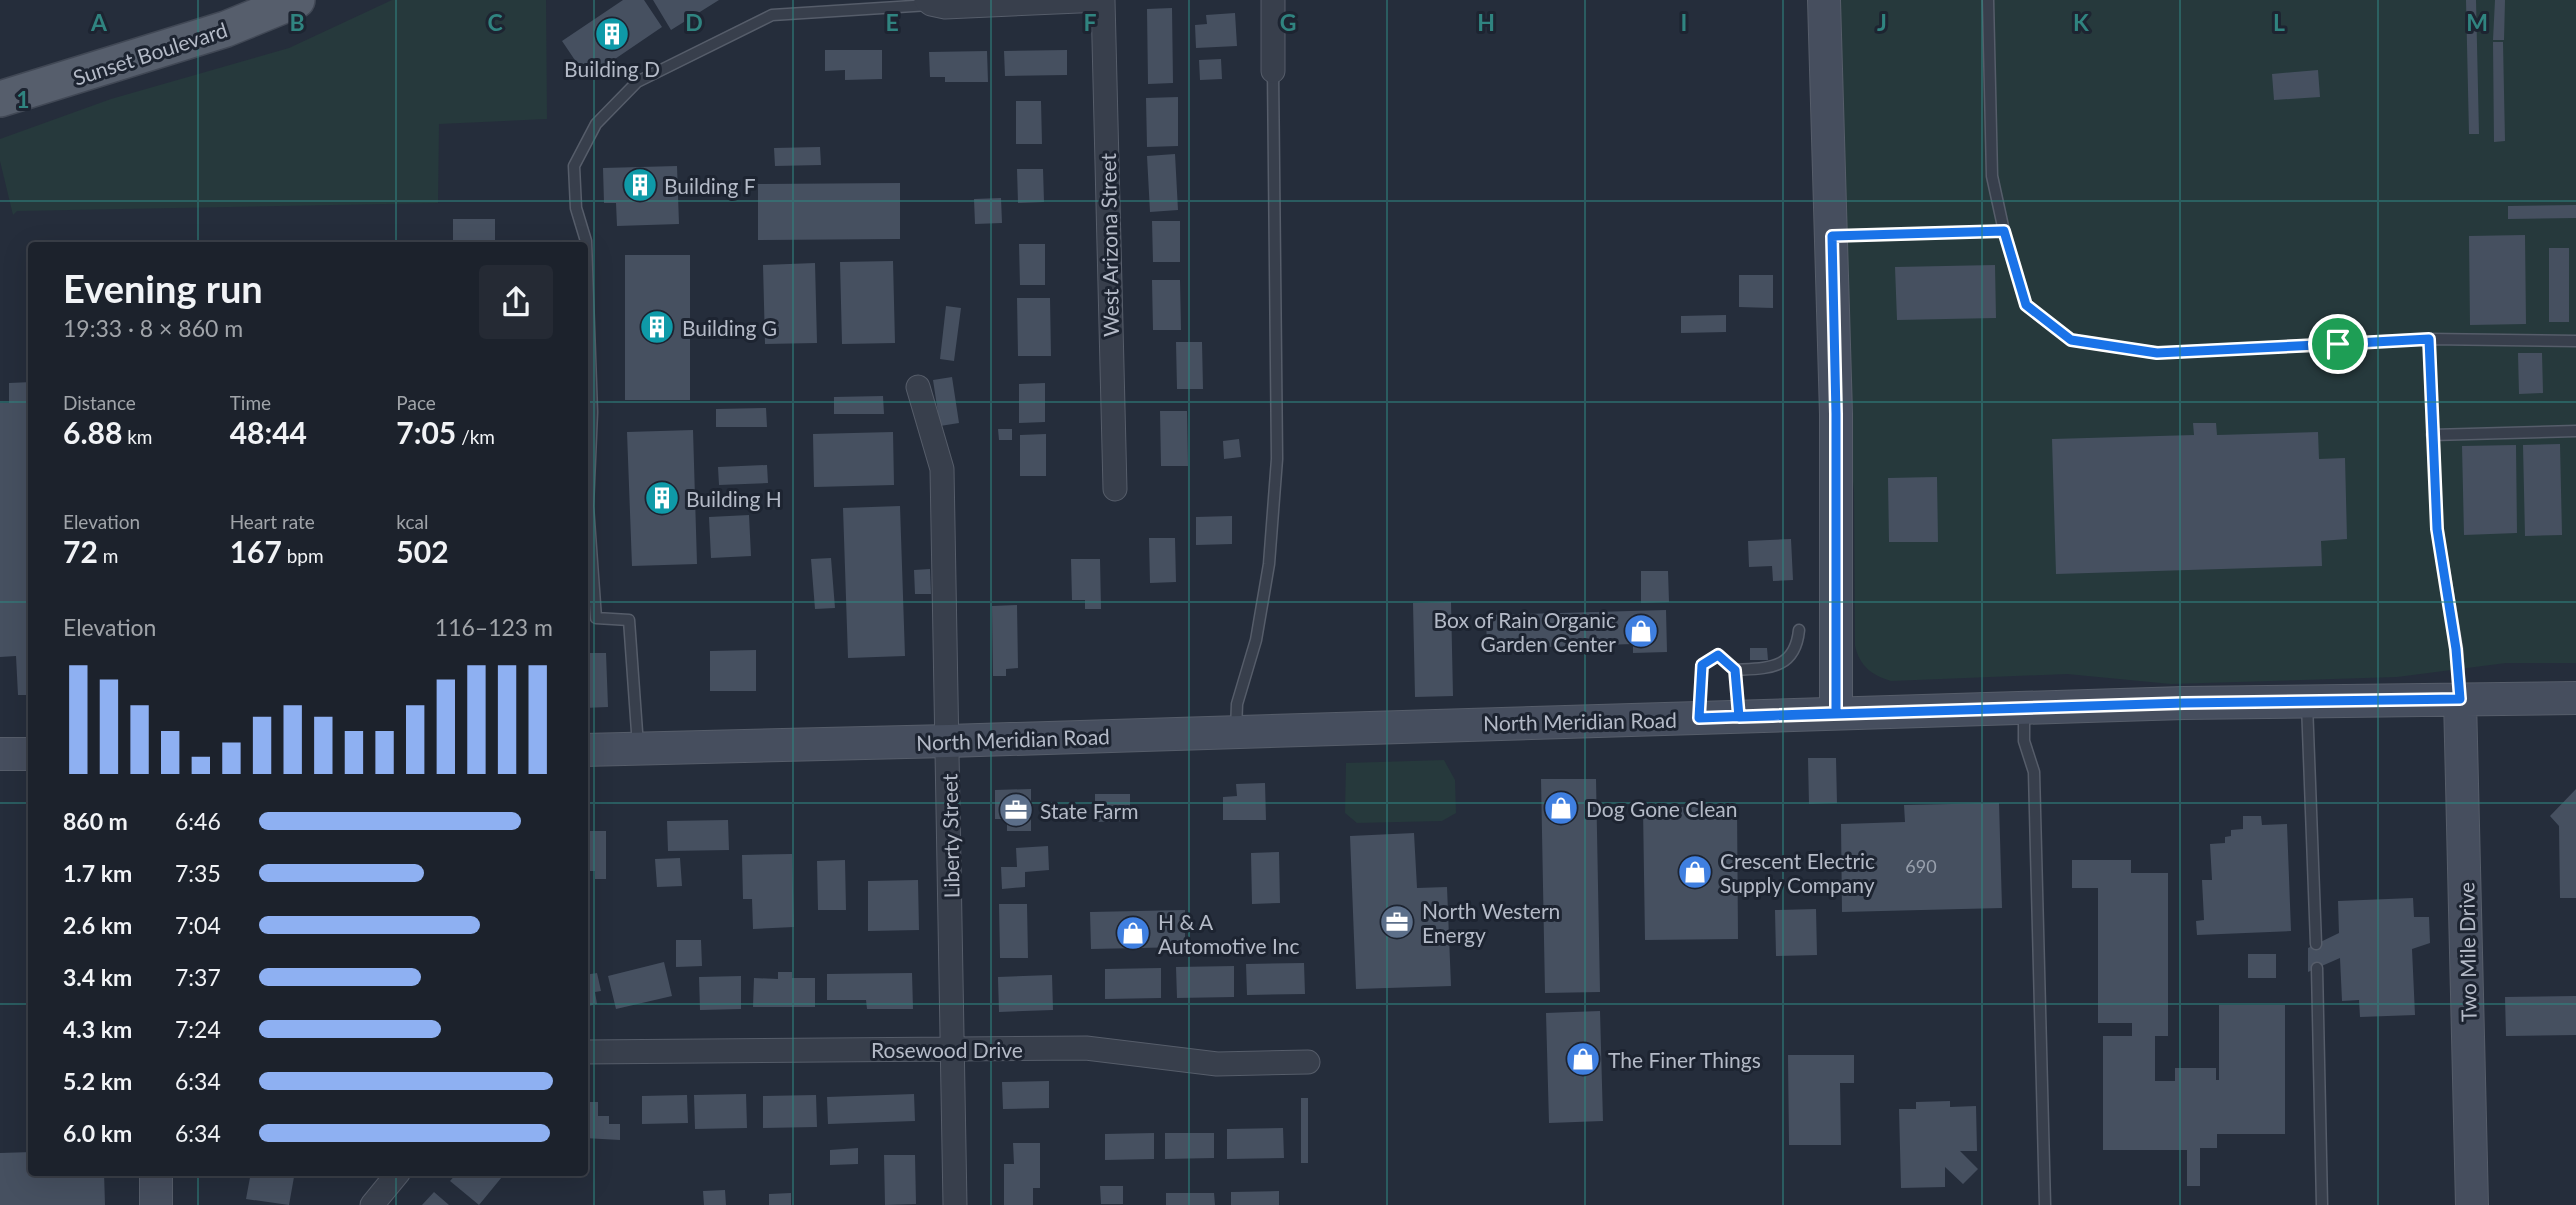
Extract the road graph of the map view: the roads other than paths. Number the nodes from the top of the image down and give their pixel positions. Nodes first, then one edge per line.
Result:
1 (297, 0) edge
2 (1102, 0) edge
3 (1273, 0) edge
4 (1824, 0) edge
5 (1988, 0) edge
6 (929, 2) edge
7 (1273, 71) joint
8 (0, 99) edge
9 (2004, 231) junction
10 (1832, 236) junction
11 (586, 242) edge
12 (588, 298) edge
13 (2429, 339) junction
14 (2576, 341) edge
15 (918, 387) dead end
16 (2576, 431) edge
17 (2432, 435) junction
18 (1115, 489) dead end
19 (588, 506) edge
20 (588, 506) edge
21 (590, 618) edge
22 (1799, 630) dead end
23 (1735, 670) junction
24 (2576, 698) edge
25 (2460, 699) junction
26 (2307, 701) junction
27 (2024, 707) junction
28 (1836, 713) junction
29 (1739, 717) junction
30 (1699, 718) junction
31 (1236, 732) junction
32 (948, 741) junction
33 (638, 749) junction
34 (588, 750) edge
35 (0, 754) edge
36 (28, 754) edge
37 (2316, 944) dead end
38 (2317, 968) dead end
39 (953, 1049) junction
40 (588, 1052) edge
41 (1308, 1062) dead end
42 (156, 1176) edge
43 (396, 1176) edge
44 (156, 1205) edge
45 (372, 1205) edge
46 (955, 1205) edge
47 (2045, 1205) edge
48 (2322, 1205) edge
49 (2472, 1205) edge

1 - 8 main road, Sunset Boulevard
2 - 6 street
2 - 18 street, West Arizona Street
3 - 7 street
4 - 10 main road
5 - 9 lane
6 - 11 lane
7 - 31 lane
9 - 10 lane
9 - 13 lane
10 - 28 main road
12 - 19 lane
13 - 14 lane
13 - 17 lane
15 - 32 street, Liberty Street
16 - 17 lane
17 - 25 lane
20 - 21 lane
21 - 33 lane
22 - 23 lane
23 - 29 lane
23 - 30 lane
24 - 25 main road, North Meridian Road
25 - 26 main road, North Meridian Road
25 - 49 main road, Two Mile Drive
26 - 27 main road, North Meridian Road
26 - 37 lane
27 - 28 main road, North Meridian Road
27 - 47 lane
28 - 29 main road, North Meridian Road
29 - 30 main road, North Meridian Road
30 - 31 main road, North Meridian Road
31 - 32 main road, North Meridian Road
32 - 33 main road, North Meridian Road
32 - 39 street, Liberty Street
33 - 34 main road, North Meridian Road
35 - 36 main road
38 - 48 lane
39 - 40 street, Rosewood Drive
39 - 41 street, Rosewood Drive
39 - 46 street, Liberty Street
42 - 44 main road
43 - 45 street

